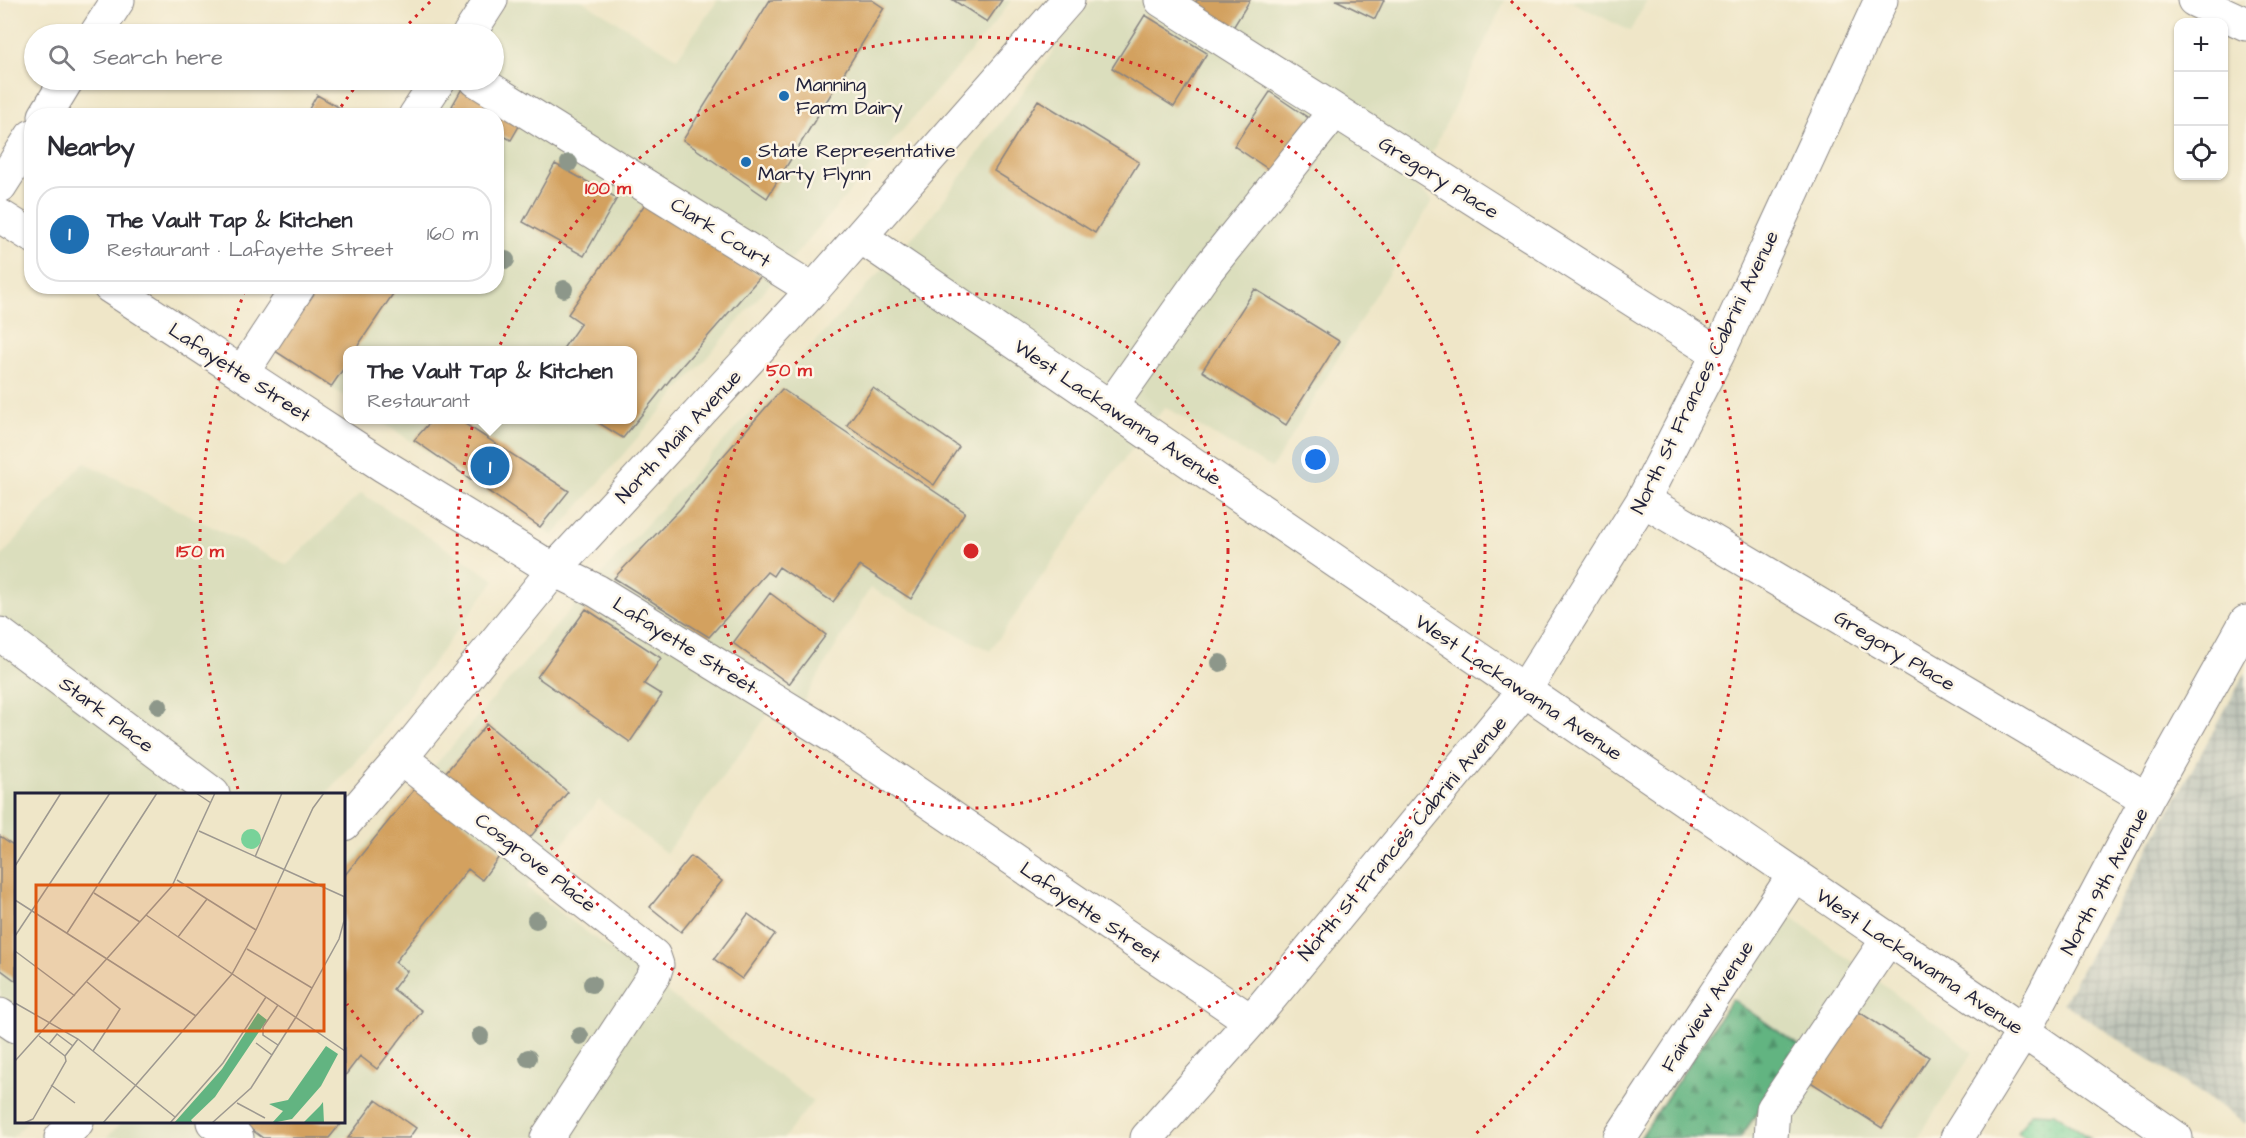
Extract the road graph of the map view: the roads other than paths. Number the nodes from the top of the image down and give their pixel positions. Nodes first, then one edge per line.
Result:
1 (118, 0) edge
2 (490, 0) edge
3 (1068, 0) edge
4 (1161, 0) edge
5 (1881, 0) edge
6 (2194, 0) edge
7 (102, 24) edge
8 (475, 24) edge
9 (2246, 24) edge
10 (61, 90) edge
11 (432, 90) edge
12 (492, 90) edge
13 (50, 108) edge
14 (420, 108) edge
15 (1335, 111) junction
16 (24, 148) edge
17 (0, 186) edge
18 (0, 216) edge
19 (24, 231) edge
20 (861, 237) junction
21 (813, 290) junction
22 (121, 294) edge
23 (293, 294) edge
24 (1718, 354) junction
25 (242, 373) junction
26 (1111, 406) junction
27 (1643, 500) junction
28 (554, 570) junction
29 (2246, 622) edge
30 (0, 634) edge
31 (1524, 691) junction
32 (401, 758) junction
33 (210, 793) edge
34 (2147, 799) junction
35 (345, 823) edge
36 (1794, 875) junction
37 (1888, 939) junction
38 (0, 1015) edge
39 (1251, 1021) junction
40 (15, 1025) edge
41 (2024, 1031) junction
42 (76, 1123) edge
43 (214, 1123) edge
44 (61, 1138) edge
45 (237, 1138) edge
46 (547, 1138) edge
47 (1147, 1138) edge
48 (1620, 1138) edge
49 (1771, 1138) edge
50 (1957, 1138) edge
51 (2176, 1138) edge

1 - 7 street
2 - 8 street
3 - 20 street, North Main Avenue
4 - 15 street, Gregory Place
5 - 24 street, North St Frances Cabrini Avenue
6 - 9 street
10 - 13 street
11 - 14 street
12 - 21 street, Clark Court
15 - 24 street, Gregory Place
15 - 26 street
16 - 17 street
18 - 19 street
20 - 21 street, North Main Avenue
20 - 26 street, West Lackawanna Avenue
21 - 28 street, North Main Avenue
22 - 25 street, Lafayette Street
23 - 25 street
24 - 27 street, North St Frances Cabrini Avenue
25 - 28 street, Lafayette Street
26 - 31 street, West Lackawanna Avenue
27 - 31 street, North St Frances Cabrini Avenue
27 - 34 street, Gregory Place
28 - 32 street, North Main Avenue
28 - 39 street, Lafayette Street
29 - 34 street, North 9th Avenue
30 - 33 street, Stark Place
31 - 36 street, West Lackawanna Avenue
31 - 39 street, North St Frances Cabrini Avenue
32 - 35 street, North Main Avenue
32 - 46 street, Cosgrove Place
34 - 41 street, North 9th Avenue
36 - 37 street, West Lackawanna Avenue
36 - 48 street, Fairview Avenue
37 - 41 street, West Lackawanna Avenue
37 - 49 street
38 - 40 street
39 - 47 street, North St Frances Cabrini Avenue
41 - 50 street, North 9th Avenue
41 - 51 street, West Lackawanna Avenue
42 - 44 street
43 - 45 street

